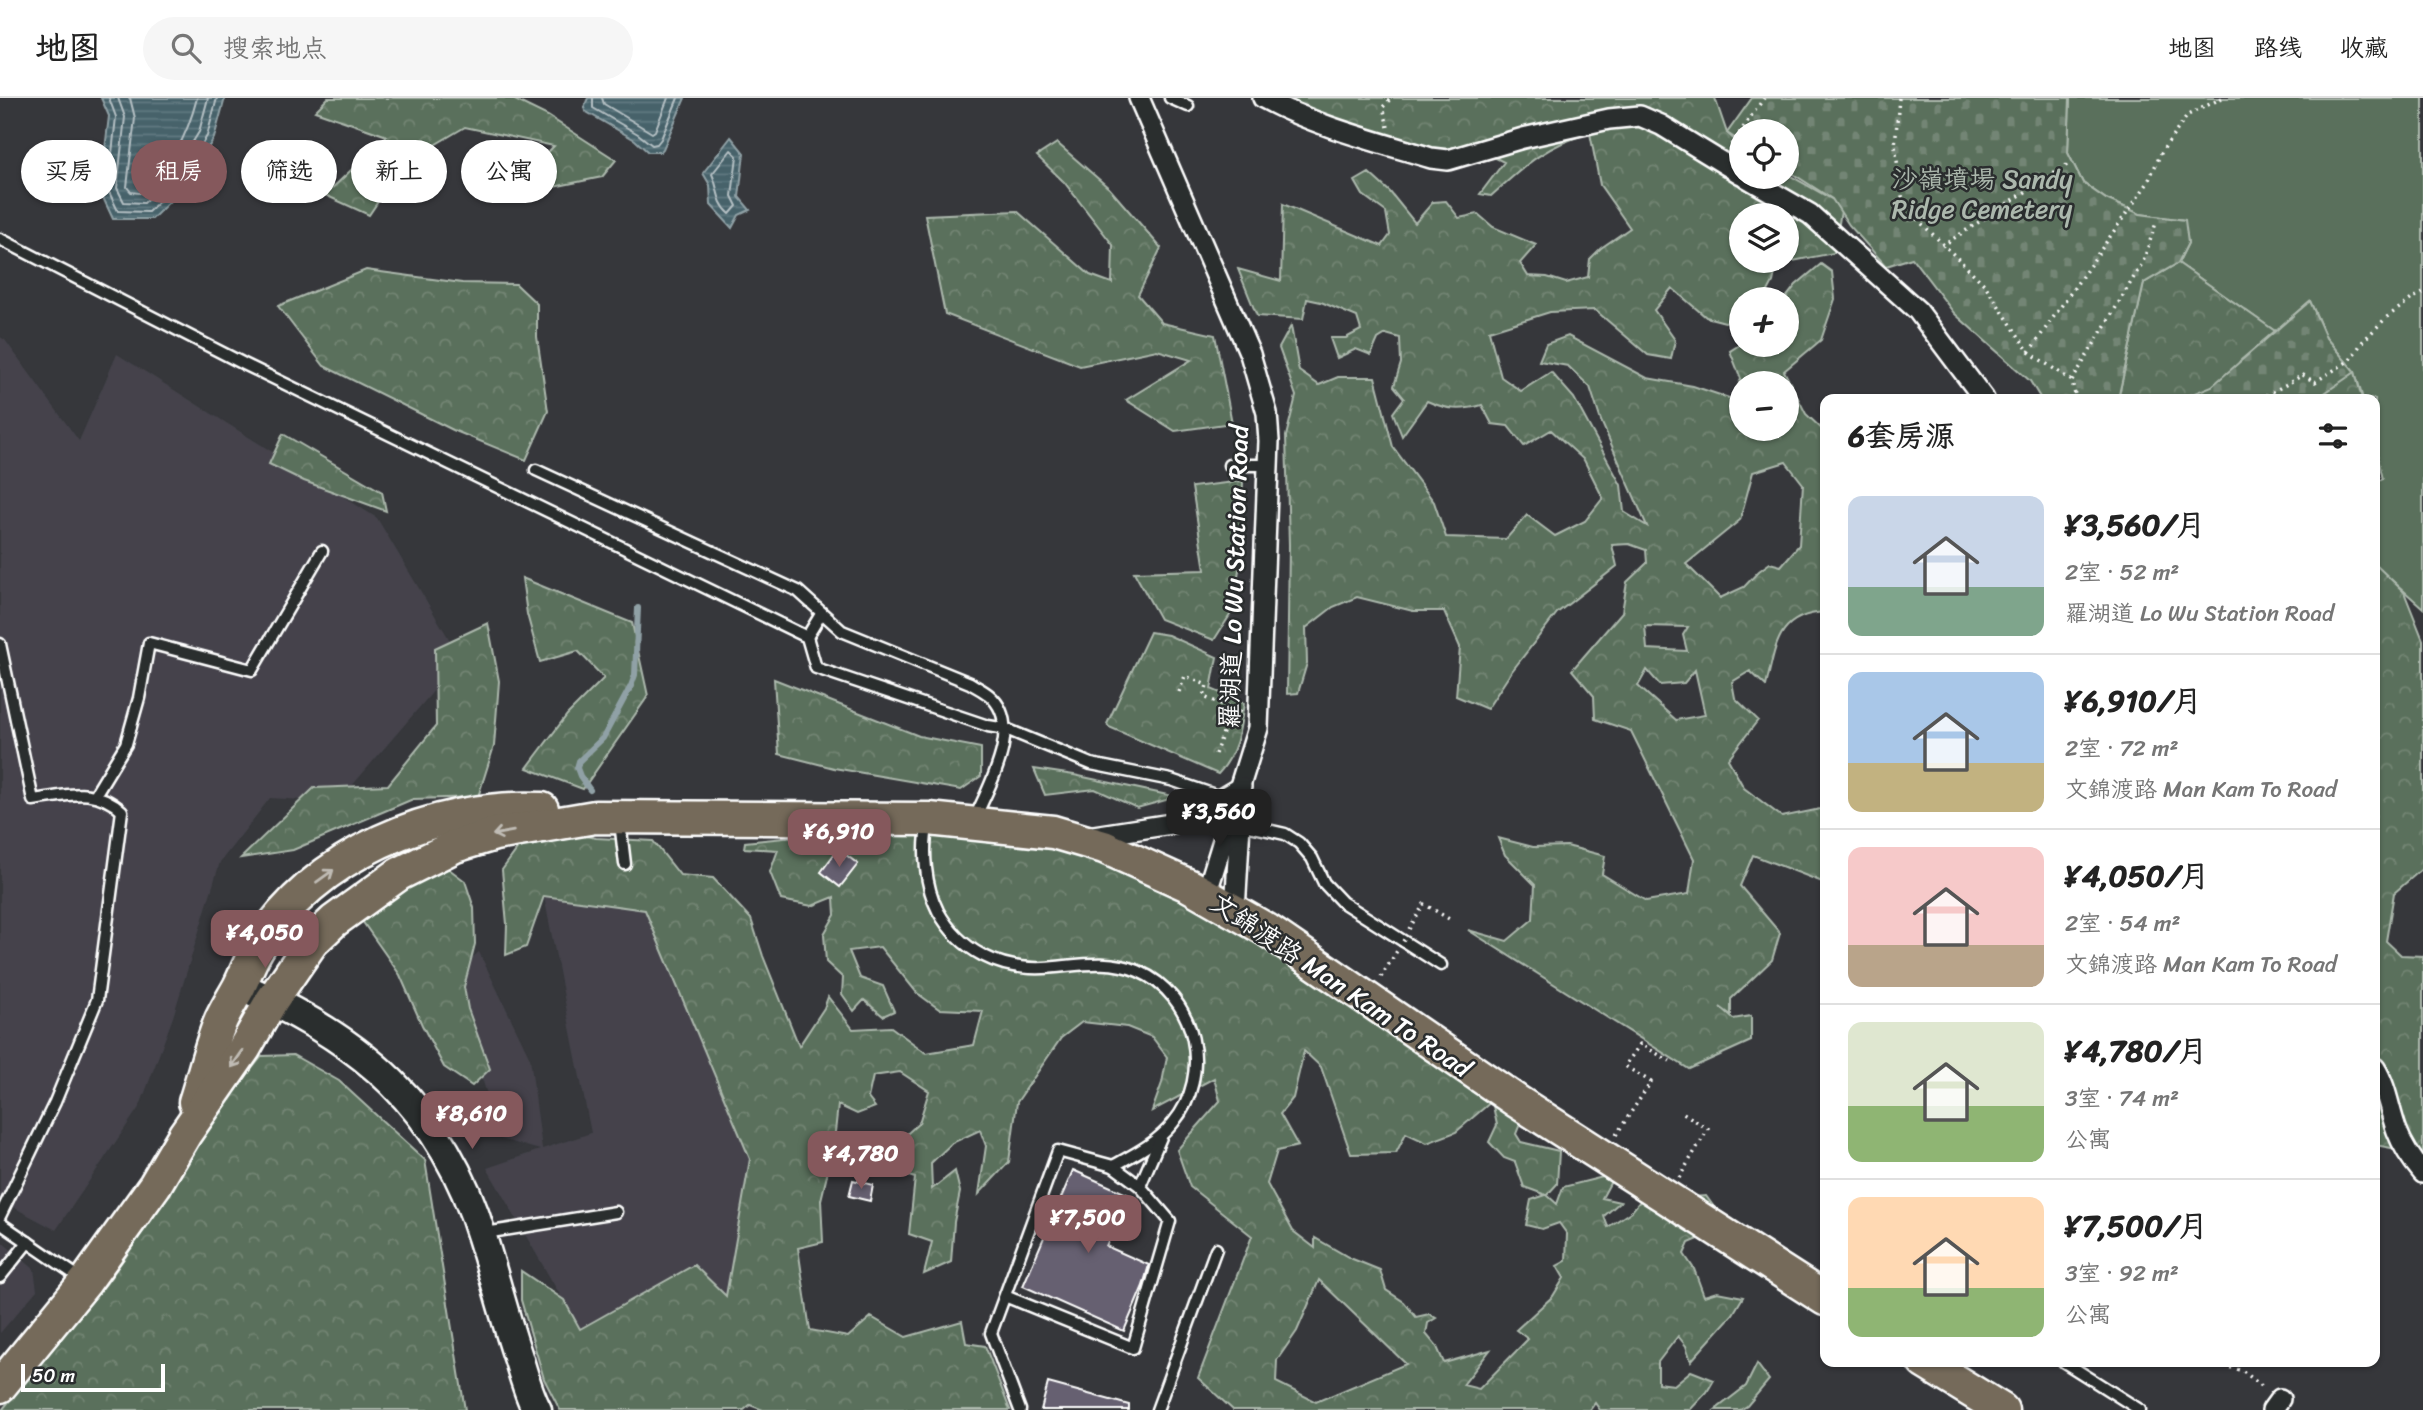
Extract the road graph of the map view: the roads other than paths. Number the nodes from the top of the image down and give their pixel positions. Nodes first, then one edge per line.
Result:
1 (1139, 98) edge
2 (1170, 98) edge
3 (1263, 98) edge
4 (1188, 106) dead end
5 (1729, 167) edge
6 (1766, 189) edge
7 (0, 239) edge
8 (1980, 394) edge
9 (1230, 465) dead end
10 (1270, 465) junction
11 (536, 470) dead end
12 (322, 551) dead end
13 (821, 614) junction
14 (807, 637) junction
15 (0, 644) edge
16 (1006, 729) junction
17 (1241, 787) junction
18 (95, 795) junction
19 (1224, 798) junction
20 (607, 817) junction
21 (929, 819) junction
22 (973, 824) junction
23 (1241, 824) junction
24 (1076, 839) junction
25 (625, 864) dead end
26 (1206, 895) junction
27 (1235, 911) junction
28 (1441, 965) dead end
29 (239, 986) junction
30 (272, 1000) junction
31 (2380, 1079) edge
32 (185, 1135) junction
33 (1161, 1137) junction
34 (1113, 1166) junction
35 (2423, 1173) edge
36 (1140, 1186) junction
37 (616, 1212) dead end
38 (0, 1216) edge
39 (0, 1223) edge
40 (481, 1234) junction
41 (27, 1242) junction
42 (1216, 1249) dead end
43 (0, 1277) edge
44 (86, 1282) junction
45 (1004, 1296) junction
46 (1820, 1296) edge
47 (1932, 1367) edge
48 (2072, 1367) edge
49 (0, 1386) edge
50 (537, 1410) edge
51 (1020, 1410) edge
52 (1157, 1410) edge
53 (2002, 1410) edge
54 (2140, 1410) edge

1 - 10 street, 羅湖道 Lo Wu Station Road
2 - 4 lane
3 - 5 street
6 - 8 street
7 - 14 lane
9 - 10 lane
10 - 17 street, 羅湖道 Lo Wu Station Road
11 - 13 lane
12 - 18 lane
13 - 14 lane
13 - 16 lane
14 - 16 lane
15 - 18 lane
16 - 19 lane
16 - 22 lane
17 - 19 street
17 - 23 street, 羅湖道 Lo Wu Station Road
17 - 26 street, 羅湖道 Lo Wu Station Road
18 - 38 lane
19 - 24 street
20 - 21 main road, 文錦渡路 Man Kam To Road
20 - 25 lane
29 -> 20 main road, 文錦渡路 Man Kam To Road
20 -> 30 main road, 文錦渡路 Man Kam To Road
21 - 22 main road, 文錦渡路 Man Kam To Road
21 - 33 lane
22 - 24 main road, 文錦渡路 Man Kam To Road
23 - 27 street, 羅湖道 Lo Wu Station Road
23 - 28 lane
24 - 26 main road, 文錦渡路 Man Kam To Road
26 - 27 main road, 文錦渡路 Man Kam To Road
27 - 46 main road, 文錦渡路 Man Kam To Road
29 - 30 street
29 - 32 main road, 文錦渡路 Man Kam To Road
30 -> 32 main road, 文錦渡路 Man Kam To Road
30 - 40 street
31 - 35 street
32 - 44 main road, 文錦渡路 Man Kam To Road
33 - 34 lane
33 - 36 lane
34 - 36 lane
34 - 45 lane
36 - 45 lane
37 - 40 lane
39 - 41 lane
40 - 50 street
41 - 43 lane
41 - 44 lane
42 - 52 lane
44 - 49 main road, 文錦渡路 Man Kam To Road
45 - 51 lane
47 - 53 main road
48 - 54 lane

